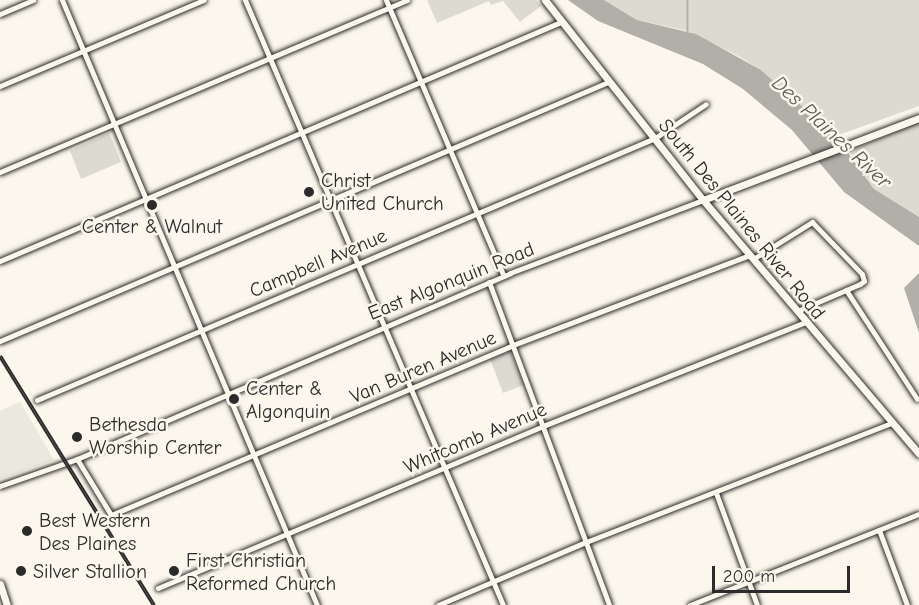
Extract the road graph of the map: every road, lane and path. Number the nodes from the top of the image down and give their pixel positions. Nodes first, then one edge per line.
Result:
1 (33, 0) edge
2 (62, 0) edge
3 (204, 0) edge
4 (245, 0) edge
5 (386, 0) edge
6 (407, 0) edge
7 (545, 0) edge
8 (389, 8) junction
9 (0, 14) edge
10 (561, 22) junction
11 (82, 51) junction
12 (270, 58) junction
13 (421, 82) junction
14 (609, 82) junction
15 (0, 86) edge
16 (706, 105) dead end
17 (919, 118) edge
18 (113, 124) junction
19 (302, 132) junction
20 (655, 138) junction
21 (451, 150) junction
22 (0, 172) edge
23 (145, 198) junction
24 (703, 200) junction
25 (330, 201) junction
26 (477, 212) junction
27 (752, 257) junction
28 (0, 261) edge
29 (357, 262) junction
30 (174, 267) junction
31 (504, 276) junction
32 (489, 282) junction
33 (846, 290) junction
34 (797, 311) junction
35 (806, 322) junction
36 (384, 326) junction
37 (201, 330) junction
38 (0, 341) edge
39 (513, 345) junction
40 (410, 388) junction
41 (228, 394) junction
42 (918, 399) edge
43 (37, 400) dead end
44 (891, 423) junction
45 (543, 426) junction
46 (919, 454) edge
47 (253, 455) junction
48 (76, 459) junction
49 (444, 467) junction
50 (0, 486) edge
51 (716, 493) junction
52 (919, 514) edge
53 (879, 530) junction
54 (286, 533) junction
55 (586, 542) junction
56 (493, 582) junction
57 (748, 582) junction
58 (0, 586) edge
59 (158, 588) dead end
60 (8, 605) edge
61 (317, 605) edge
62 (438, 605) edge
63 (503, 605) edge
64 (609, 605) edge
65 (690, 605) edge
66 (757, 605) edge
67 (907, 605) edge

1 - 9 street
2 - 11 street
3 - 11 street
4 - 12 street
5 - 8 street
6 - 8 street
7 - 10 main road, South Des Plaines River Road
8 - 12 street
8 - 13 street
10 - 13 street
10 - 14 main road, South Des Plaines River Road
11 - 15 street
11 - 18 street
12 - 18 street
12 - 19 street
13 - 19 street
13 - 21 street
14 - 20 main road, South Des Plaines River Road
14 - 21 street
16 - 20 street, Campbell Avenue
17 - 24 main road, East Algonquin Road
18 - 22 street
18 - 23 street
19 - 23 street
19 - 25 street
20 - 24 main road, South Des Plaines River Road
20 - 26 street, Campbell Avenue
21 - 25 street
21 - 26 street
23 - 28 street
23 - 30 street
24 - 27 main road, South Des Plaines River Road
24 - 31 street, East Algonquin Road
25 - 29 street
25 - 30 street
26 - 29 street, Campbell Avenue
26 - 31 street
27 - 33 street, Van Buren Avenue
27 - 34 main road, South Des Plaines River Road
27 - 39 street, Van Buren Avenue
29 - 36 street
29 - 37 street, Campbell Avenue
30 - 37 street
30 - 38 street
31 - 32 street, East Algonquin Road
32 - 36 street, East Algonquin Road
32 - 39 street
33 - 34 street
33 - 42 street
34 - 35 main road, South Des Plaines River Road
35 - 44 main road, South Des Plaines River Road
35 - 45 street, Whitcomb Avenue
36 - 40 street
36 - 41 street, East Algonquin Road
37 - 41 street
37 - 43 street, Campbell Avenue
39 - 40 street, Van Buren Avenue
39 - 45 street
40 - 47 street, Van Buren Avenue
40 - 49 street
41 - 47 street
41 - 48 street, East Algonquin Road
44 - 46 main road, South Des Plaines River Road
44 - 51 street
45 - 49 street, Whitcomb Avenue
45 - 55 street
47 - 48 street, Van Buren Avenue
47 - 54 street
48 - 50 street, East Algonquin Road
49 - 54 street, Whitcomb Avenue
49 - 56 street
51 - 55 street
51 - 57 street
52 - 53 street
53 - 57 street
53 - 67 street
54 - 59 street, Whitcomb Avenue
54 - 61 street
55 - 56 street
55 - 64 street
56 - 62 street
56 - 63 street
57 - 65 street
57 - 66 street
58 - 60 main road

